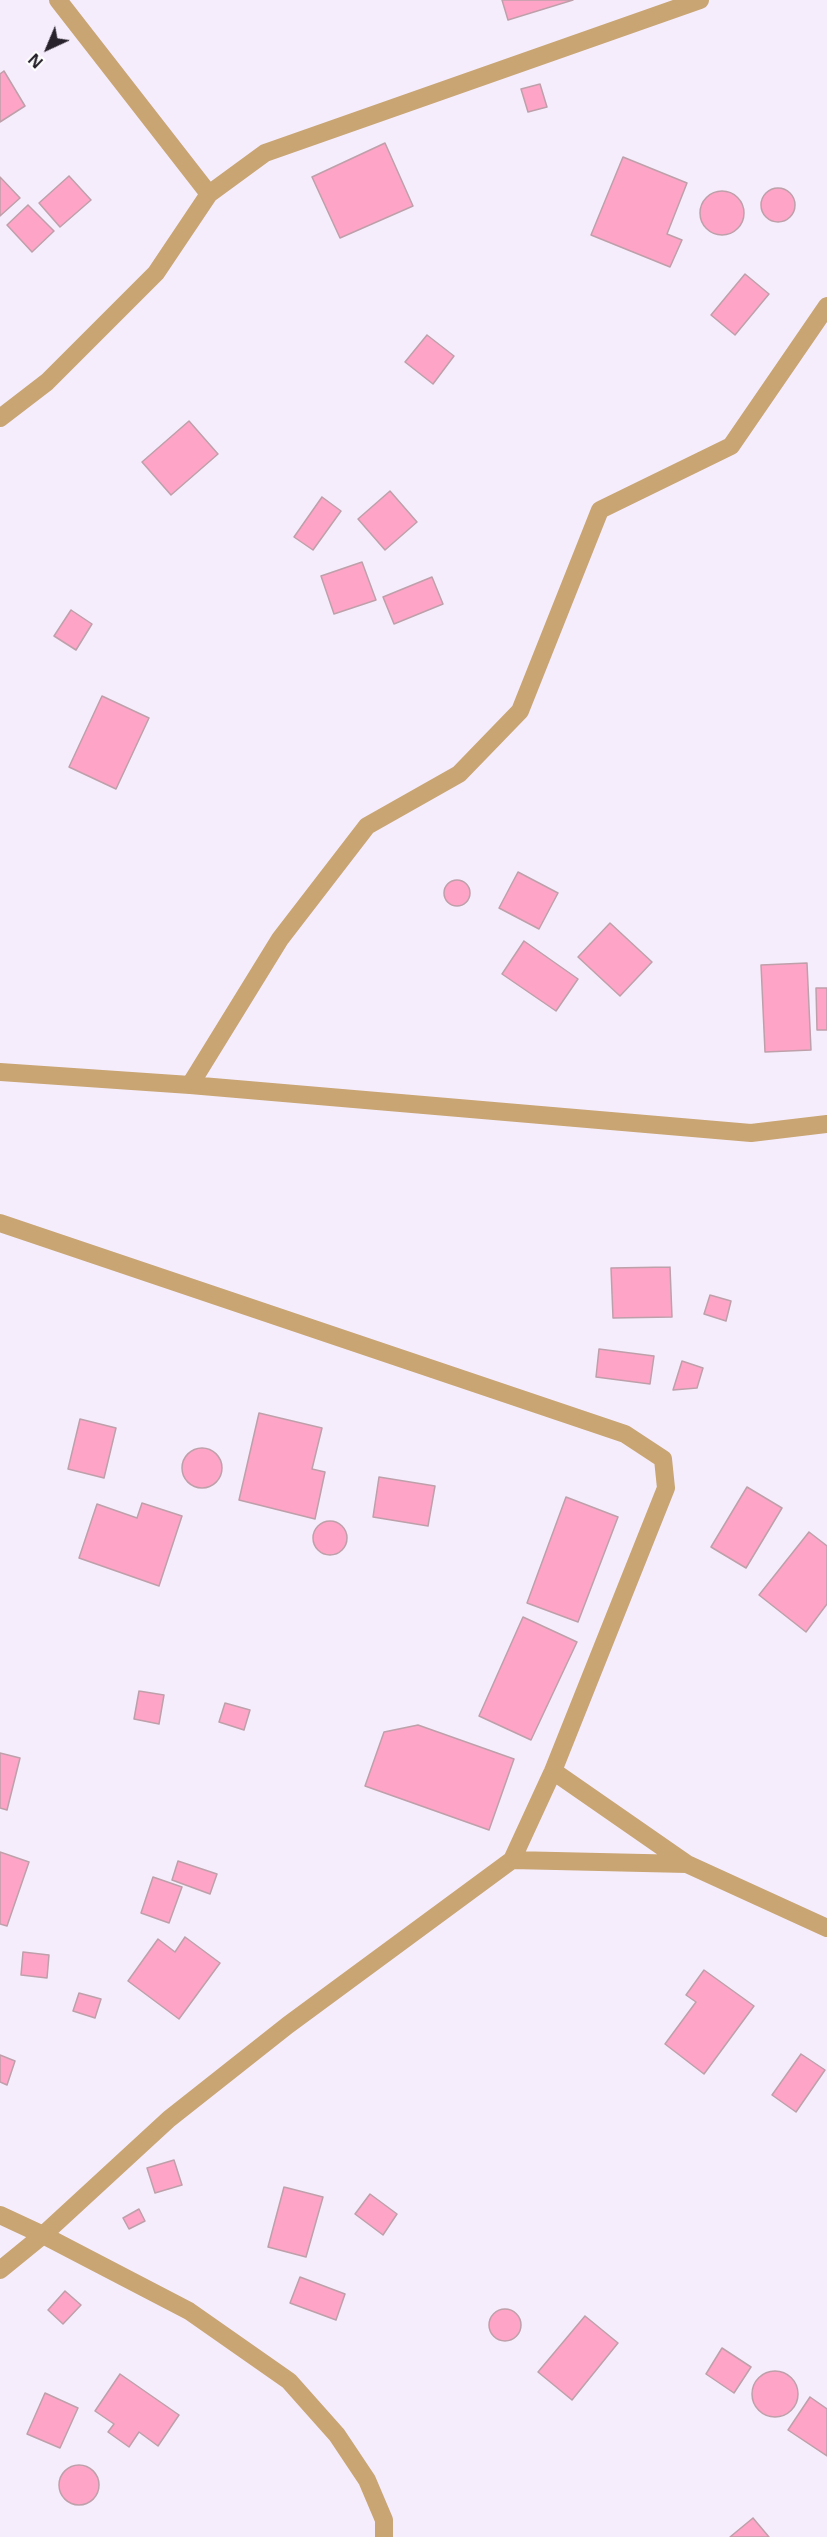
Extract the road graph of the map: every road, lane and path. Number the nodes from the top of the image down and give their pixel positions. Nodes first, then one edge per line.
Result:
1 (58, 0) edge
2 (700, 0) edge
3 (209, 194) junction
4 (827, 306) edge
5 (0, 418) edge
6 (0, 1072) edge
7 (190, 1085) junction
8 (827, 1124) edge
9 (0, 1223) edge
10 (553, 1771) junction
11 (512, 1860) junction
12 (687, 1864) junction
13 (827, 1928) edge
14 (0, 2216) edge
15 (43, 2235) junction
16 (0, 2270) edge
17 (384, 2537) edge

1 - 3 street
2 - 3 street
3 - 5 street
4 - 7 street
6 - 7 street
7 - 8 street
9 - 10 street
10 - 11 street
10 - 12 street
11 - 12 street
11 - 15 street
12 - 13 street
14 - 15 street
15 - 16 street
15 - 17 street

